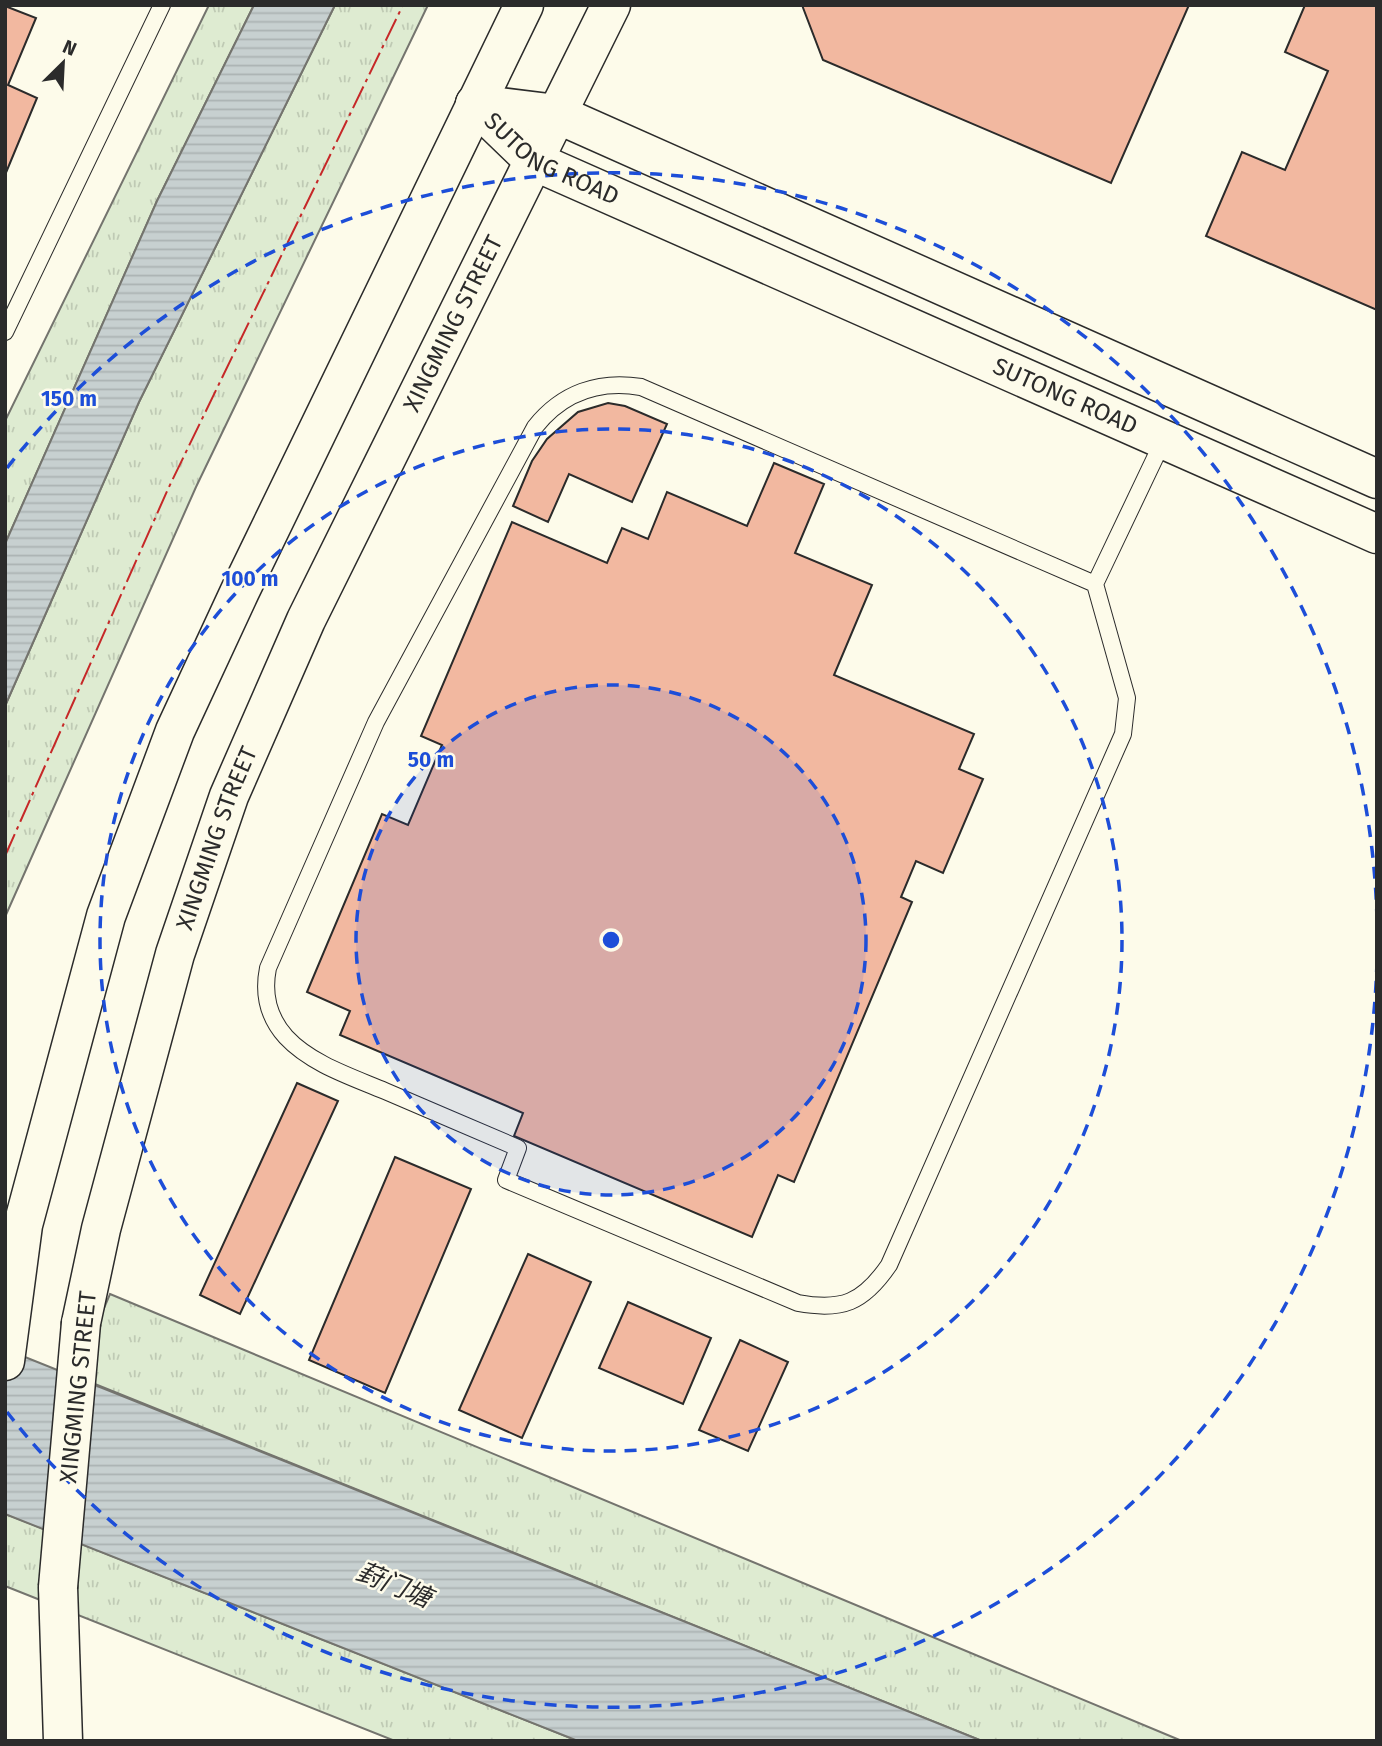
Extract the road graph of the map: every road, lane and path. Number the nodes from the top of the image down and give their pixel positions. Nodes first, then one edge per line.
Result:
1 (162, 5) edge
2 (524, 5) edge
3 (611, 5) edge
4 (475, 104) junction
5 (557, 114) junction
6 (534, 161) junction
7 (5, 332) edge
8 (1164, 439) junction
9 (1377, 478) edge
10 (1377, 534) edge
11 (1095, 584) junction
12 (5, 1361) edge
13 (63, 1741) edge

1 - 7 lane
2 - 4 main road
3 - 5 main road, XINGMING STREET
4 - 5 main road, SUTONG ROAD
4 - 6 main road, SUTONG ROAD
4 - 12 main road
5 - 6 main road, XINGMING STREET
5 - 9 main road, SUTONG ROAD
6 - 8 main road, SUTONG ROAD
6 - 13 main road, XINGMING STREET, bridge
8 - 10 main road, SUTONG ROAD
8 - 11 lane
11 - 11 lane

